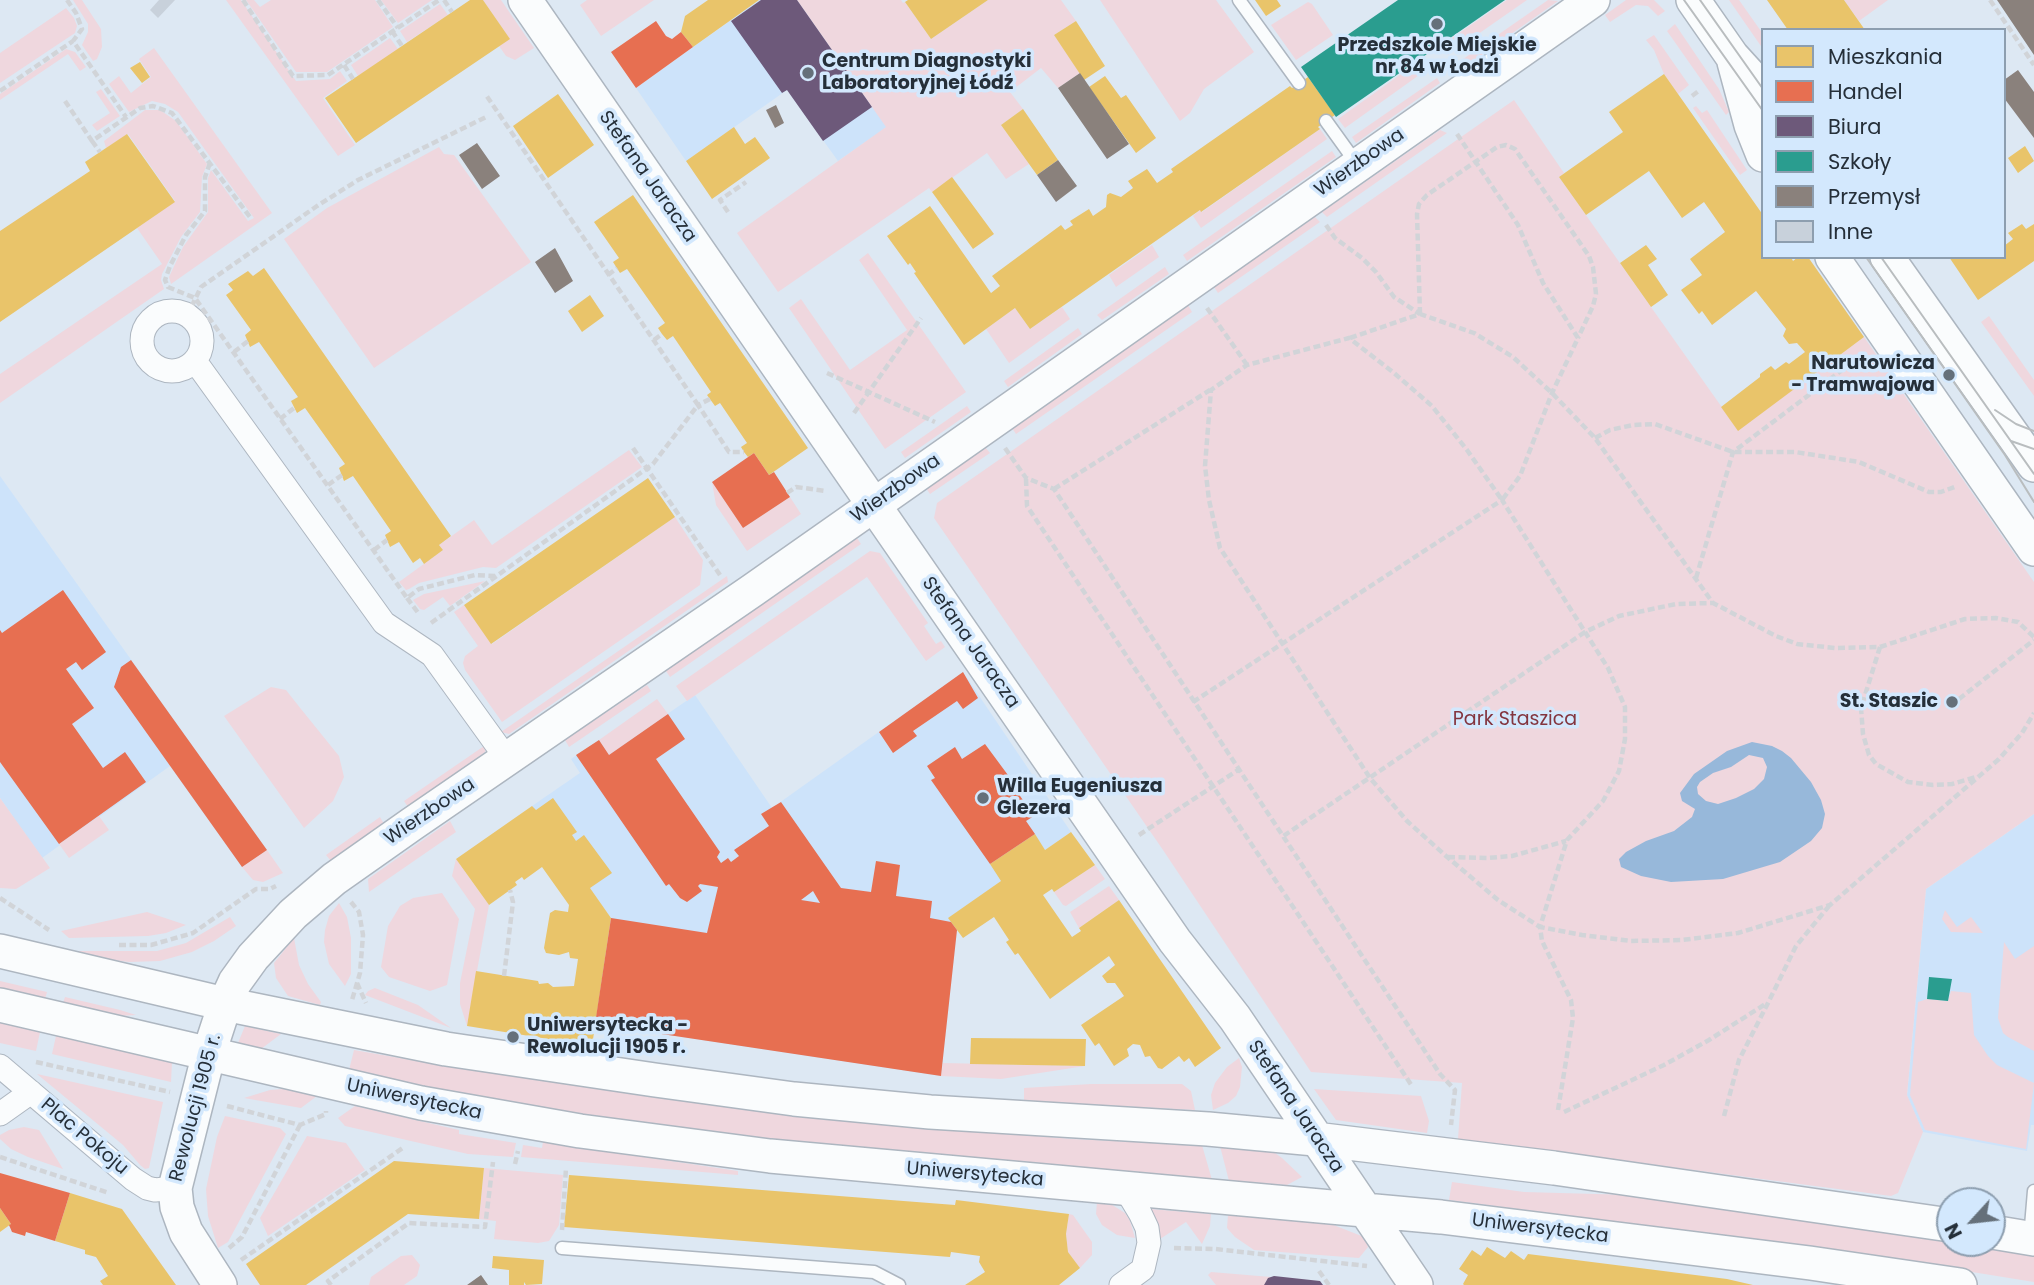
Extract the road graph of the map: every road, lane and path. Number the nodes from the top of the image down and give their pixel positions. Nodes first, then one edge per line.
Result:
1 (67, 0) edge
2 (243, 0) edge
3 (378, 0) edge
4 (439, 0) edge
5 (444, 0) edge
6 (525, 0) edge
7 (1239, 0) edge
8 (1593, 0) edge
9 (1693, 0) edge
10 (1990, 0) edge
11 (452, 12) dead end
12 (398, 28) junction
13 (392, 32) junction
14 (73, 41) junction
15 (402, 46) dead end
16 (1732, 56) junction
17 (344, 65) junction
18 (2034, 65) edge
19 (353, 79) dead end
20 (1299, 83) dead end
21 (1761, 88) edge
22 (1700, 90) dead end
23 (0, 91) edge
24 (486, 95) dead end
25 (1692, 96) dead end
26 (65, 101) dead end
27 (126, 117) junction
28 (486, 117) dead end
29 (1326, 121) dead end
30 (1457, 134) dead end
31 (92, 141) junction
32 (1761, 151) edge
33 (100, 152) dead end
34 (1476, 162) junction
35 (210, 163) junction
36 (1357, 165) junction
37 (746, 182) dead end
38 (1308, 199) junction
39 (729, 212) dead end
40 (250, 217) dead end
41 (1833, 259) edge
42 (1888, 259) edge
43 (617, 268) dead end
44 (608, 275) junction
45 (1190, 283) junction
46 (191, 307) junction
47 (1420, 314) junction
48 (921, 318) dead end
49 (662, 334) dead end
50 (1349, 338) junction
51 (1578, 338) junction
52 (654, 340) junction
53 (248, 341) dead end
54 (234, 352) junction
55 (1865, 354) dead end
56 (195, 362) junction
57 (1247, 365) junction
58 (827, 373) dead end
59 (1211, 390) junction
60 (869, 392) junction
61 (1552, 393) junction
62 (710, 399) dead end
63 (698, 405) junction
64 (295, 408) dead end
65 (854, 413) dead end
66 (280, 419) junction
67 (935, 422) dead end
68 (990, 423) junction
69 (1595, 438) junction
70 (633, 448) dead end
71 (744, 452) dead end
72 (1733, 452) junction
73 (2034, 465) edge
74 (647, 468) junction
75 (342, 475) dead end
76 (1026, 478) junction
77 (328, 485) junction
78 (1961, 485) dead end
79 (2034, 485) edge
80 (1054, 489) junction
81 (787, 493) dead end
82 (837, 493) dead end
83 (1502, 500) junction
84 (874, 504) junction
85 (2004, 505) junction
86 (387, 541) dead end
87 (2034, 549) edge
88 (374, 550) junction
89 (720, 575) dead end
90 (496, 576) junction
91 (1696, 578) junction
92 (1713, 603) junction
93 (427, 626) dead end
94 (1585, 632) junction
95 (2034, 639) edge
96 (1280, 643) junction
97 (1880, 647) junction
98 (1959, 698) dead end
99 (1193, 702) junction
100 (2034, 713) edge
101 (508, 759) junction
102 (1238, 770) junction
103 (1978, 777) junction
104 (1370, 778) junction
105 (1213, 786) junction
106 (1282, 837) junction
107 (1132, 839) dead end
108 (1567, 840) junction
109 (1446, 856) junction
110 (284, 882) dead end
111 (510, 890) dead end
112 (344, 893) dead end
113 (0, 898) edge
114 (1830, 905) junction
115 (1540, 927) junction
116 (57, 936) dead end
117 (113, 945) dead end
118 (0, 951) edge
119 (503, 976) dead end
120 (354, 992) dead end
121 (1768, 1003) junction
122 (225, 1004) junction
123 (0, 1005) edge
124 (209, 1053) junction
125 (30, 1060) dead end
126 (0, 1066) edge
127 (1412, 1086) dead end
128 (167, 1092) dead end
129 (31, 1093) junction
130 (327, 1105) dead end
131 (232, 1107) dead end
132 (0, 1114) edge
133 (1724, 1116) dead end
134 (300, 1125) junction
135 (1451, 1132) dead end
136 (1315, 1139) junction
137 (404, 1147) dead end
138 (0, 1157) edge
139 (493, 1162) dead end
140 (566, 1168) dead end
141 (175, 1188) junction
142 (1125, 1188) junction
143 (2034, 1191) edge
144 (120, 1197) dead end
145 (1362, 1208) junction
146 (1936, 1223) edge
147 (562, 1225) dead end
148 (2006, 1234) edge
149 (2032, 1239) edge
150 (562, 1248) dead end
151 (1371, 1266) dead end
152 (225, 1267) edge
153 (1143, 1269) junction
154 (1319, 1271) dead end
155 (331, 1285) edge
156 (899, 1285) edge
157 (1121, 1285) edge
158 (1329, 1285) edge
159 (1416, 1285) edge
160 (1960, 1285) edge

1 - 14 path
2 - 17 path
3 - 12 path
4 - 12 path
5 - 11 path
6 - 84 street, Stefana Jaracza
7 - 20 lane
8 - 36 street, Wierzbowa
9 - 16 street
10 - 18 path
12 - 13 path
13 - 15 path
13 - 17 path
14 - 23 path
14 - 27 path
16 - 21 street
16 - 32 street
17 - 19 path
22 - 25 path
24 - 44 path
26 - 31 path
27 - 31 path
27 - 35 path
28 - 46 path
29 - 36 lane
30 - 34 path
31 - 33 path
34 - 47 path
34 - 51 path
34 - 51 path
35 - 40 path
35 - 46 path
36 - 38 street, Wierzbowa
37 - 39 path
38 - 45 street, Wierzbowa
38 - 47 path
41 - 85 street
42 - 73 street
43 - 44 path
44 - 52 path
45 - 57 path
45 - 68 street, Wierzbowa
46 - 54 path
46 - 56 street
46 - 56 street
47 - 50 path
47 - 61 path
48 - 60 path
49 - 52 path
50 - 57 path
50 - 83 path
51 - 61 path
52 - 63 path
53 - 54 path
54 - 66 path
55 - 72 path
56 - 101 street
57 - 59 path
58 - 60 path
59 - 80 path
59 - 96 path
60 - 65 path
60 - 67 path
61 - 69 path
61 - 83 path
62 - 63 path
63 - 71 path
63 - 74 path
64 - 66 path
66 - 77 path
68 - 76 path
68 - 84 street, Wierzbowa
69 - 72 path
69 - 91 path
70 - 74 path
72 - 78 path
72 - 91 path
74 - 89 path
74 - 90 path
75 - 77 path
76 - 80 path
76 - 105 path
77 - 88 path
79 - 85 street
80 - 99 path
81 - 82 path
83 - 94 path
83 - 96 path
84 - 101 street, Wierzbowa
84 - 136 street, Stefana Jaracza
85 - 87 street
86 - 88 path
88 - 90 path
90 - 93 path
91 - 92 path
92 - 94 path
92 - 97 path
94 - 104 path
94 - 108 path
95 - 97 path
95 - 98 path
96 - 99 path
96 - 104 path
97 - 103 path
99 - 102 path
100 - 103 path
101 - 122 street, Wierzbowa
102 - 105 path
102 - 106 path
103 - 114 path
104 - 106 path
104 - 109 path
105 - 107 path
105 - 127 path
106 - 135 path
108 - 109 path
108 - 115 path
109 - 115 path
110 - 117 path
111 - 119 path
112 - 120 path
113 - 116 path
114 - 115 path
114 - 121 path
115 - 121 path
118 - 122 street
121 - 133 path
122 - 124 street, Rewolucji 1905 r.
122 - 136 street
123 - 124 street, Uniwersytecka
124 - 141 street, Rewolucji 1905 r.
124 - 142 street, Uniwersytecka
125 - 128 path
126 - 129 street, Plac Pokoju
129 - 132 street
129 - 141 street, Plac Pokoju
130 - 134 path
131 - 134 path
134 - 152 path
136 - 145 street, Stefana Jaracza
136 - 146 street
137 - 152 path
138 - 144 path
139 - 155 path
140 - 147 path
141 - 152 street, Rewolucji 1905 r.
142 - 145 street, Uniwersytecka
142 - 153 street
143 - 149 lane
145 - 159 street, Stefana Jaracza
145 - 160 street, Uniwersytecka
148 - 149 street
150 - 156 lane
151 - 153 path
153 - 157 street
154 - 158 path

